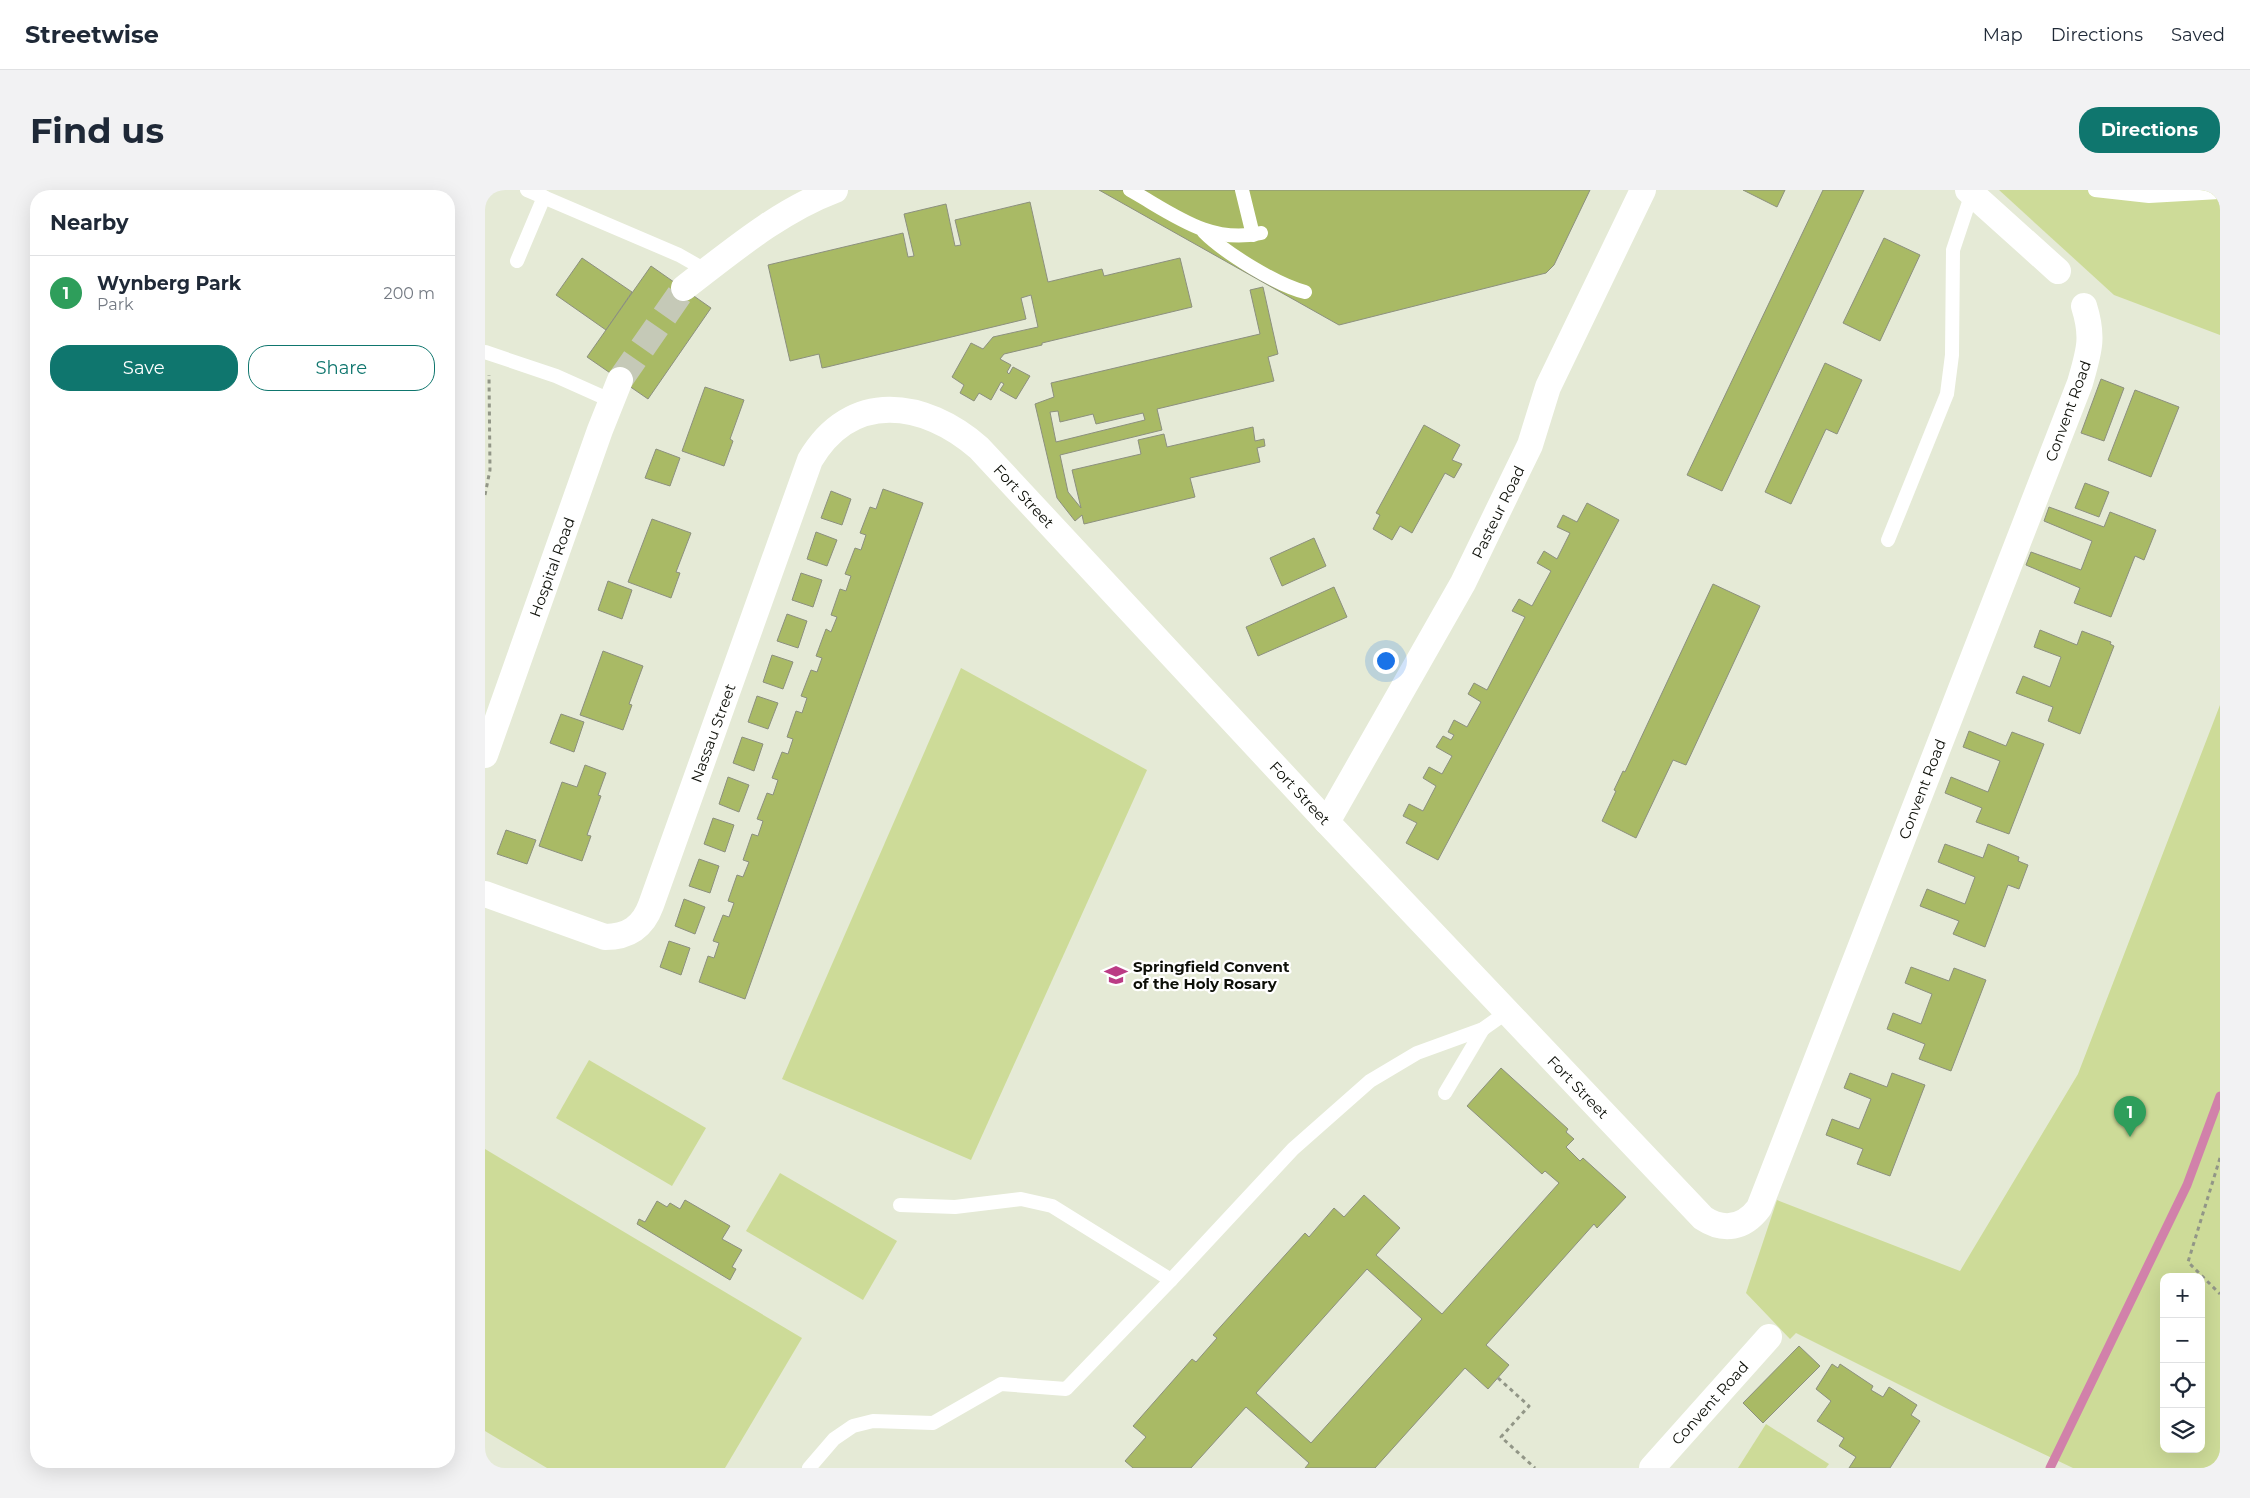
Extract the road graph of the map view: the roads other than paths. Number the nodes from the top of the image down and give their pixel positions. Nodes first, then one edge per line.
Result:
1 (527, 190) edge
2 (835, 190) edge
3 (1130, 190) edge
4 (1242, 190) edge
5 (1643, 190) edge
6 (2095, 190) edge
7 (1970, 192) edge
8 (2220, 192) edge
9 (2151, 193) edge
10 (544, 197) junction
11 (1202, 230) junction
12 (517, 261) dead end
13 (707, 271) junction
14 (2058, 271) dead end
15 (684, 288) tunnel mouth
16 (1305, 292) dead end
17 (2084, 306) dead end
18 (489, 354) edge
19 (616, 390) joint
20 (874, 411) joint
21 (1888, 540) dead end
22 (485, 755) edge
23 (1327, 822) junction
24 (485, 894) edge
25 (1507, 1012) junction
26 (1483, 1029) junction
27 (1445, 1093) dead end
28 (900, 1205) dead end
29 (1703, 1218) joint
30 (1171, 1280) junction
31 (1769, 1337) dead end
32 (809, 1468) edge
33 (1652, 1468) edge

1 - 10 lane
2 - 13 street
3 - 11 lane
4 - 11 lane
5 - 23 street, Pasteur Road
6 - 9 lane
7 - 14 street
7 - 21 lane
8 - 9 lane
10 - 12 lane
10 - 13 lane
11 - 16 lane
13 - 15 street
17 - 29 street, Convent Road
18 - 19 lane
19 - 22 street, Hospital Road
20 - 23 street, Fort Street
20 - 24 street, Nassau Street
23 - 25 street, Fort Street
25 - 26 lane
25 - 29 street, Fort Street
26 - 27 lane
26 - 30 lane
28 - 30 lane
30 - 32 lane
31 - 33 street, Convent Road

